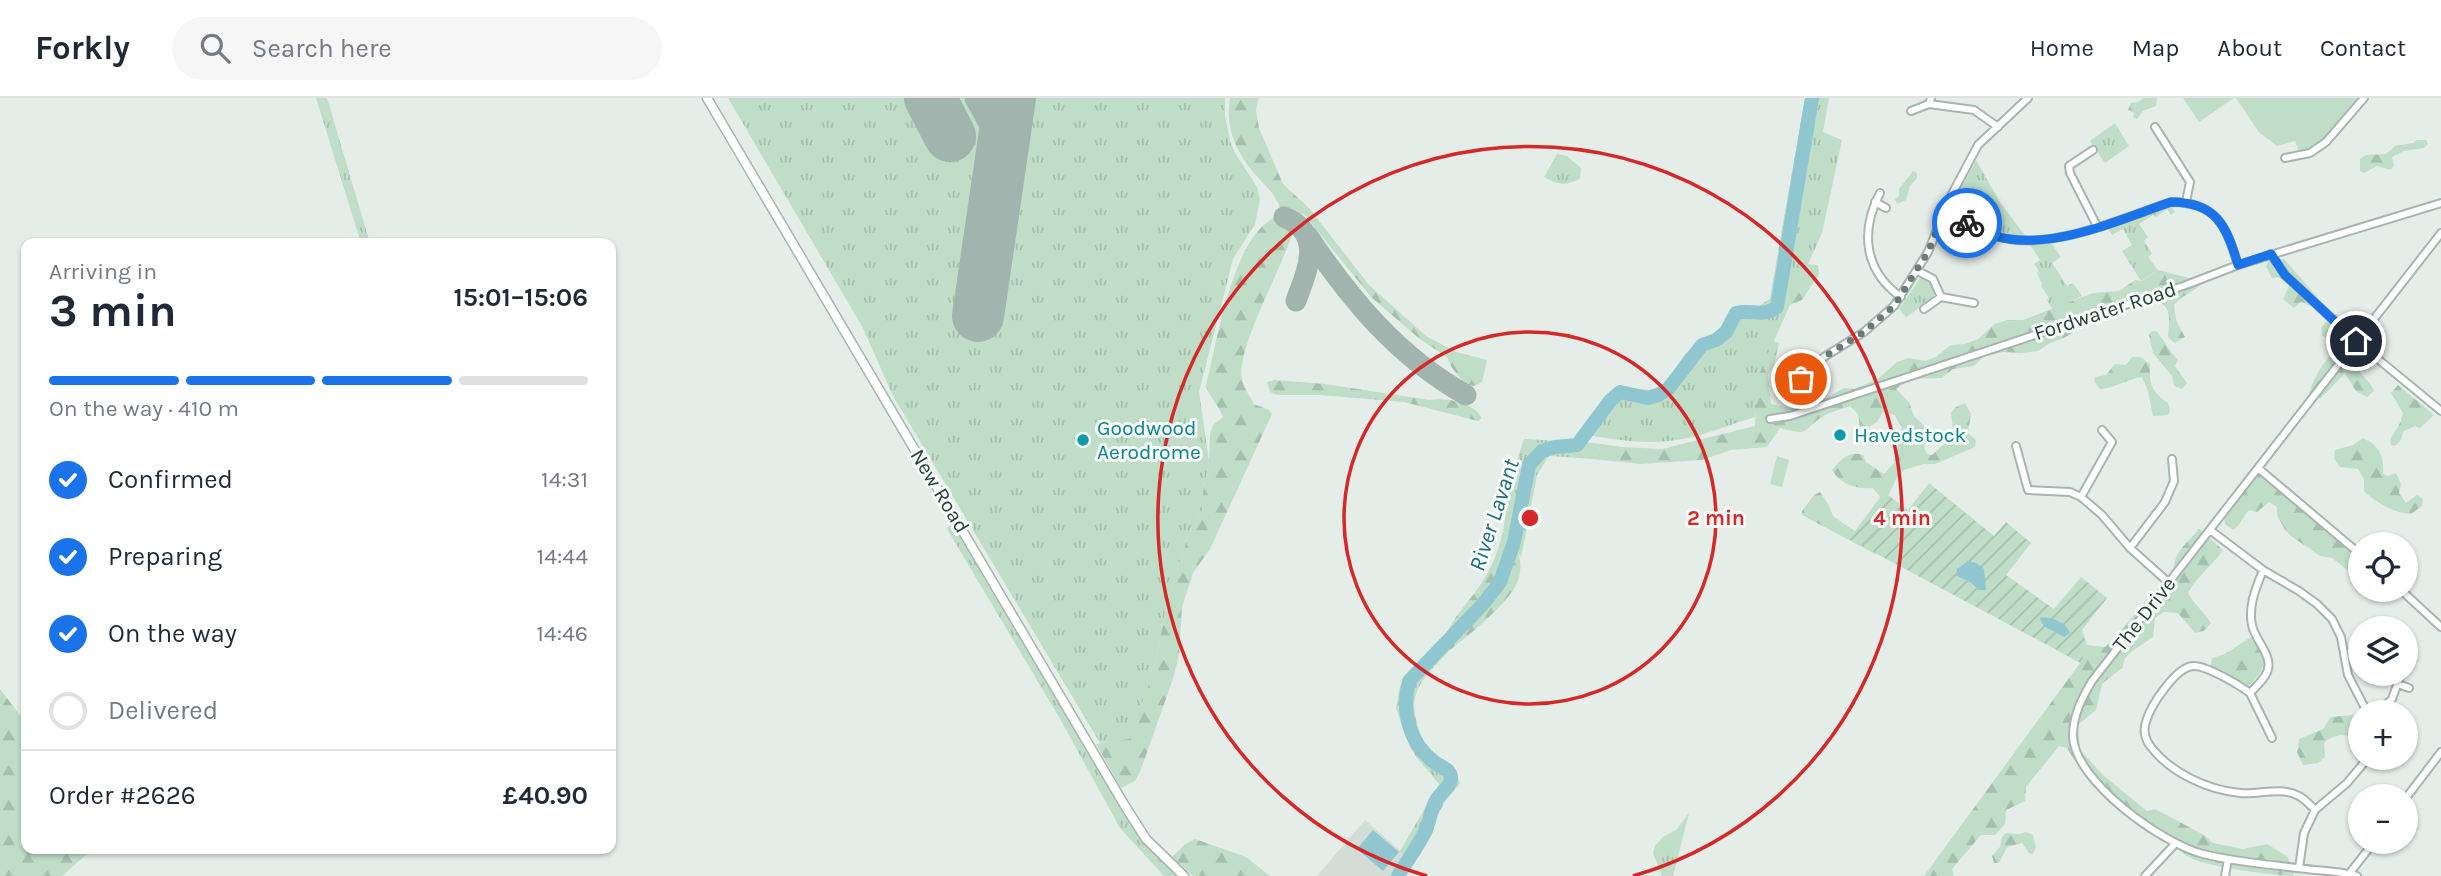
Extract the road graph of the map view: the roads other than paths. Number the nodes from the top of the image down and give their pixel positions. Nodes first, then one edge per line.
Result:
1 (707, 98) edge
2 (2028, 98) edge
3 (2364, 98) edge
4 (1930, 101) edge
5 (1911, 111) dead end
6 (1998, 127) junction
7 (2155, 127) dead end
8 (2093, 150) dead end
9 (2285, 158) dead end
10 (1880, 193) dead end
11 (1875, 202) junction
12 (2186, 202) junction
13 (2441, 203) edge
14 (1886, 208) dead end
15 (1946, 209) junction
16 (2097, 226) junction
17 (2441, 233) edge
18 (2271, 254) junction
19 (2238, 265) junction
20 (1918, 271) junction
21 (1901, 297) junction
22 (1941, 297) junction
23 (1974, 303) dead end
24 (1924, 309) dead end
25 (2356, 341) junction
26 (1801, 379) dead end
27 (2441, 411) edge
28 (1770, 419) dead end
29 (2102, 430) dead end
30 (2016, 446) dead end
31 (2172, 459) dead end
32 (2258, 468) junction
33 (2174, 481) junction
34 (2184, 482) dead end
35 (2081, 497) junction
36 (2210, 530) junction
37 (2348, 544) edge
38 (2130, 548) junction
39 (2263, 570) junction
40 (2169, 583) junction
41 (2413, 602) edge
42 (2441, 627) edge
43 (2404, 686) edge
44 (2409, 688) dead end
45 (2250, 694) junction
46 (2361, 700) edge
47 (2272, 738) dead end
48 (2441, 752) edge
49 (2358, 770) edge
50 (2417, 784) edge
51 (2315, 810) junction
52 (2174, 845) junction
53 (2366, 854) edge
54 (2228, 859) junction
55 (2300, 868) junction
56 (2353, 875) edge
57 (1184, 876) edge
58 (2145, 876) edge
59 (2225, 876) edge

1 - 57 street, New Road
2 - 6 street
3 - 9 street
4 - 5 street
4 - 6 street
6 - 15 street
7 - 12 street
8 - 16 street
10 - 11 street
11 - 14 street
11 - 21 street
12 - 16 street
12 - 19 street
13 - 18 street, Fordwater Road
15 - 16 street
15 - 20 street
17 - 25 street, The Drive
18 - 19 street, Fordwater Road
18 - 25 street
19 - 28 street, Fordwater Road
20 - 21 street
20 - 22 street
21 - 26 street
22 - 23 street
22 - 24 street
25 - 27 street
25 - 32 street, The Drive
29 - 35 street
30 - 35 street
31 - 33 street
32 - 36 street, The Drive
32 - 37 street
33 - 34 street
33 - 38 street
35 - 38 street
36 - 39 street
36 - 40 street, The Drive
38 - 40 street
39 - 45 street
39 - 46 street
40 - 52 street, The Drive
41 - 42 street
43 - 44 street
45 - 47 street
45 - 51 street
48 - 50 street
49 - 51 street
51 - 55 street
52 - 54 street, The Drive
52 - 58 street
53 - 56 street
54 - 55 street, The Drive
54 - 59 street
55 - 56 street, The Drive

